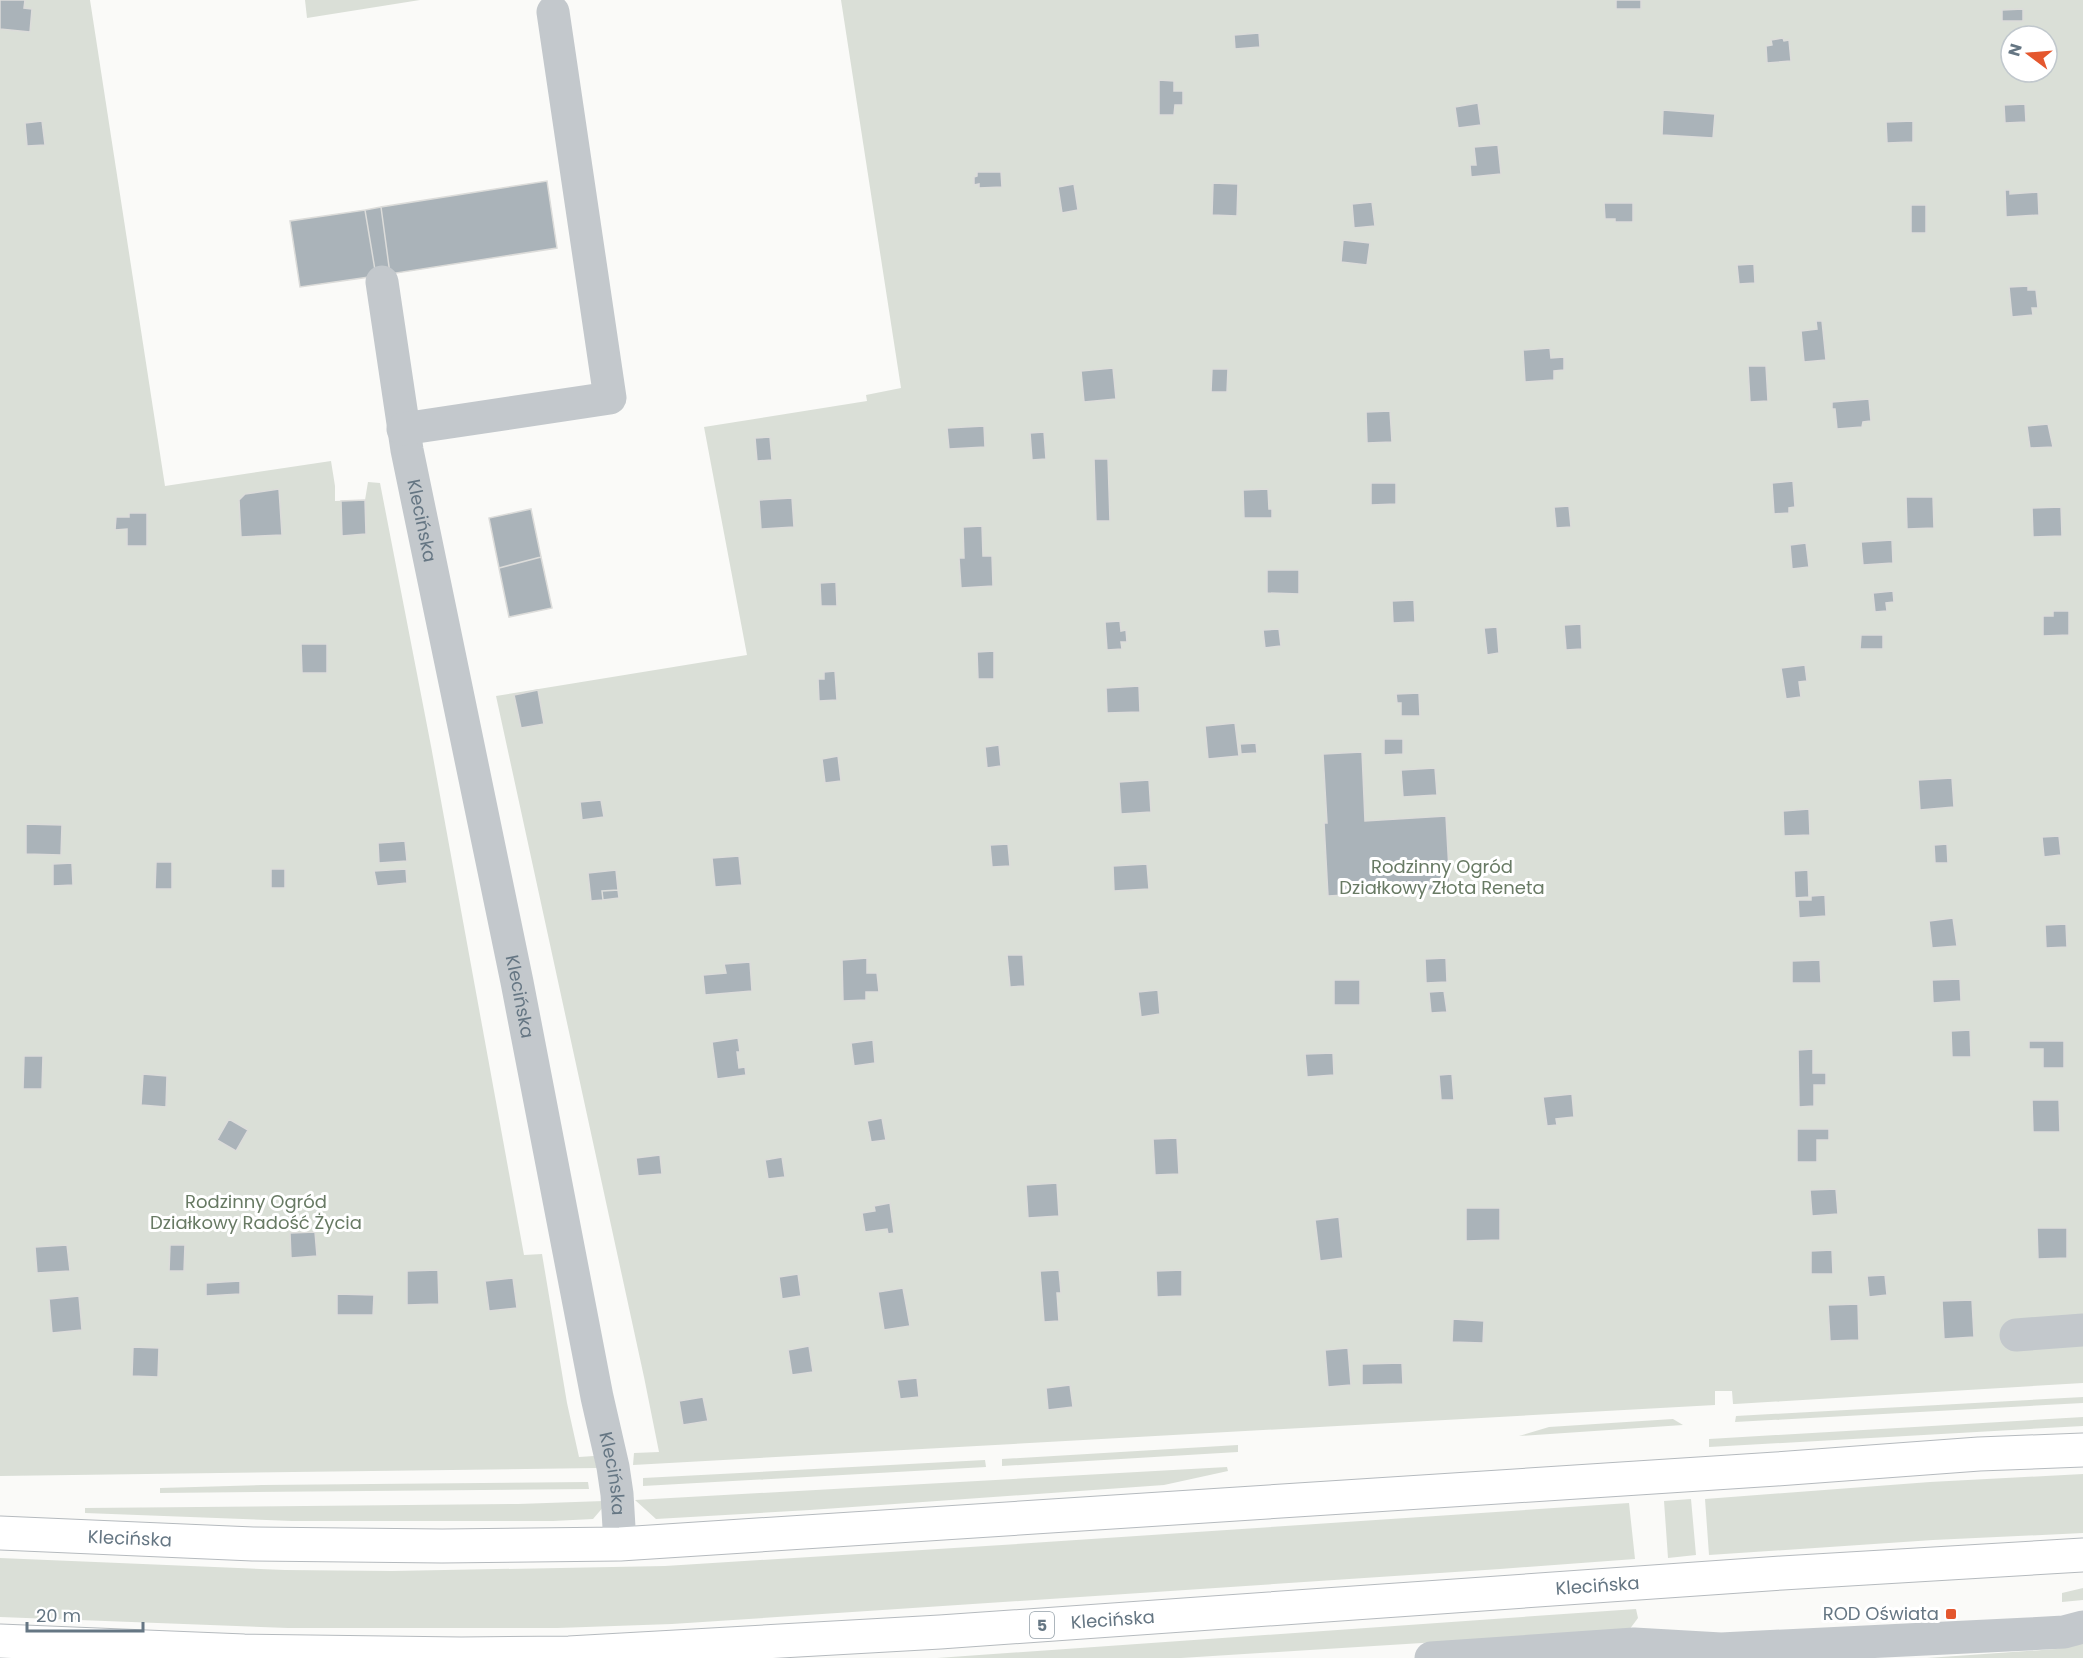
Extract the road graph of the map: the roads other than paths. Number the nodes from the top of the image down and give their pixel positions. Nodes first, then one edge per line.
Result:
1 (553, 12) dead end
2 (382, 282) dead end
3 (405, 440) junction
4 (2083, 1330) edge
5 (2016, 1335) dead end
6 (2083, 1450) edge
7 (0, 1533) edge
8 (620, 1544) junction
9 (2083, 1556) edge
10 (2083, 1627) edge
11 (0, 1641) edge
12 (1431, 1658) edge

1 - 3 street
2 - 3 street, Klecińska
3 - 8 street, Klecińska
4 - 5 street
6 - 8 main road, Klecińska
7 - 8 main road, Klecińska
9 - 11 main road, Klecińska / 5
10 - 12 street

